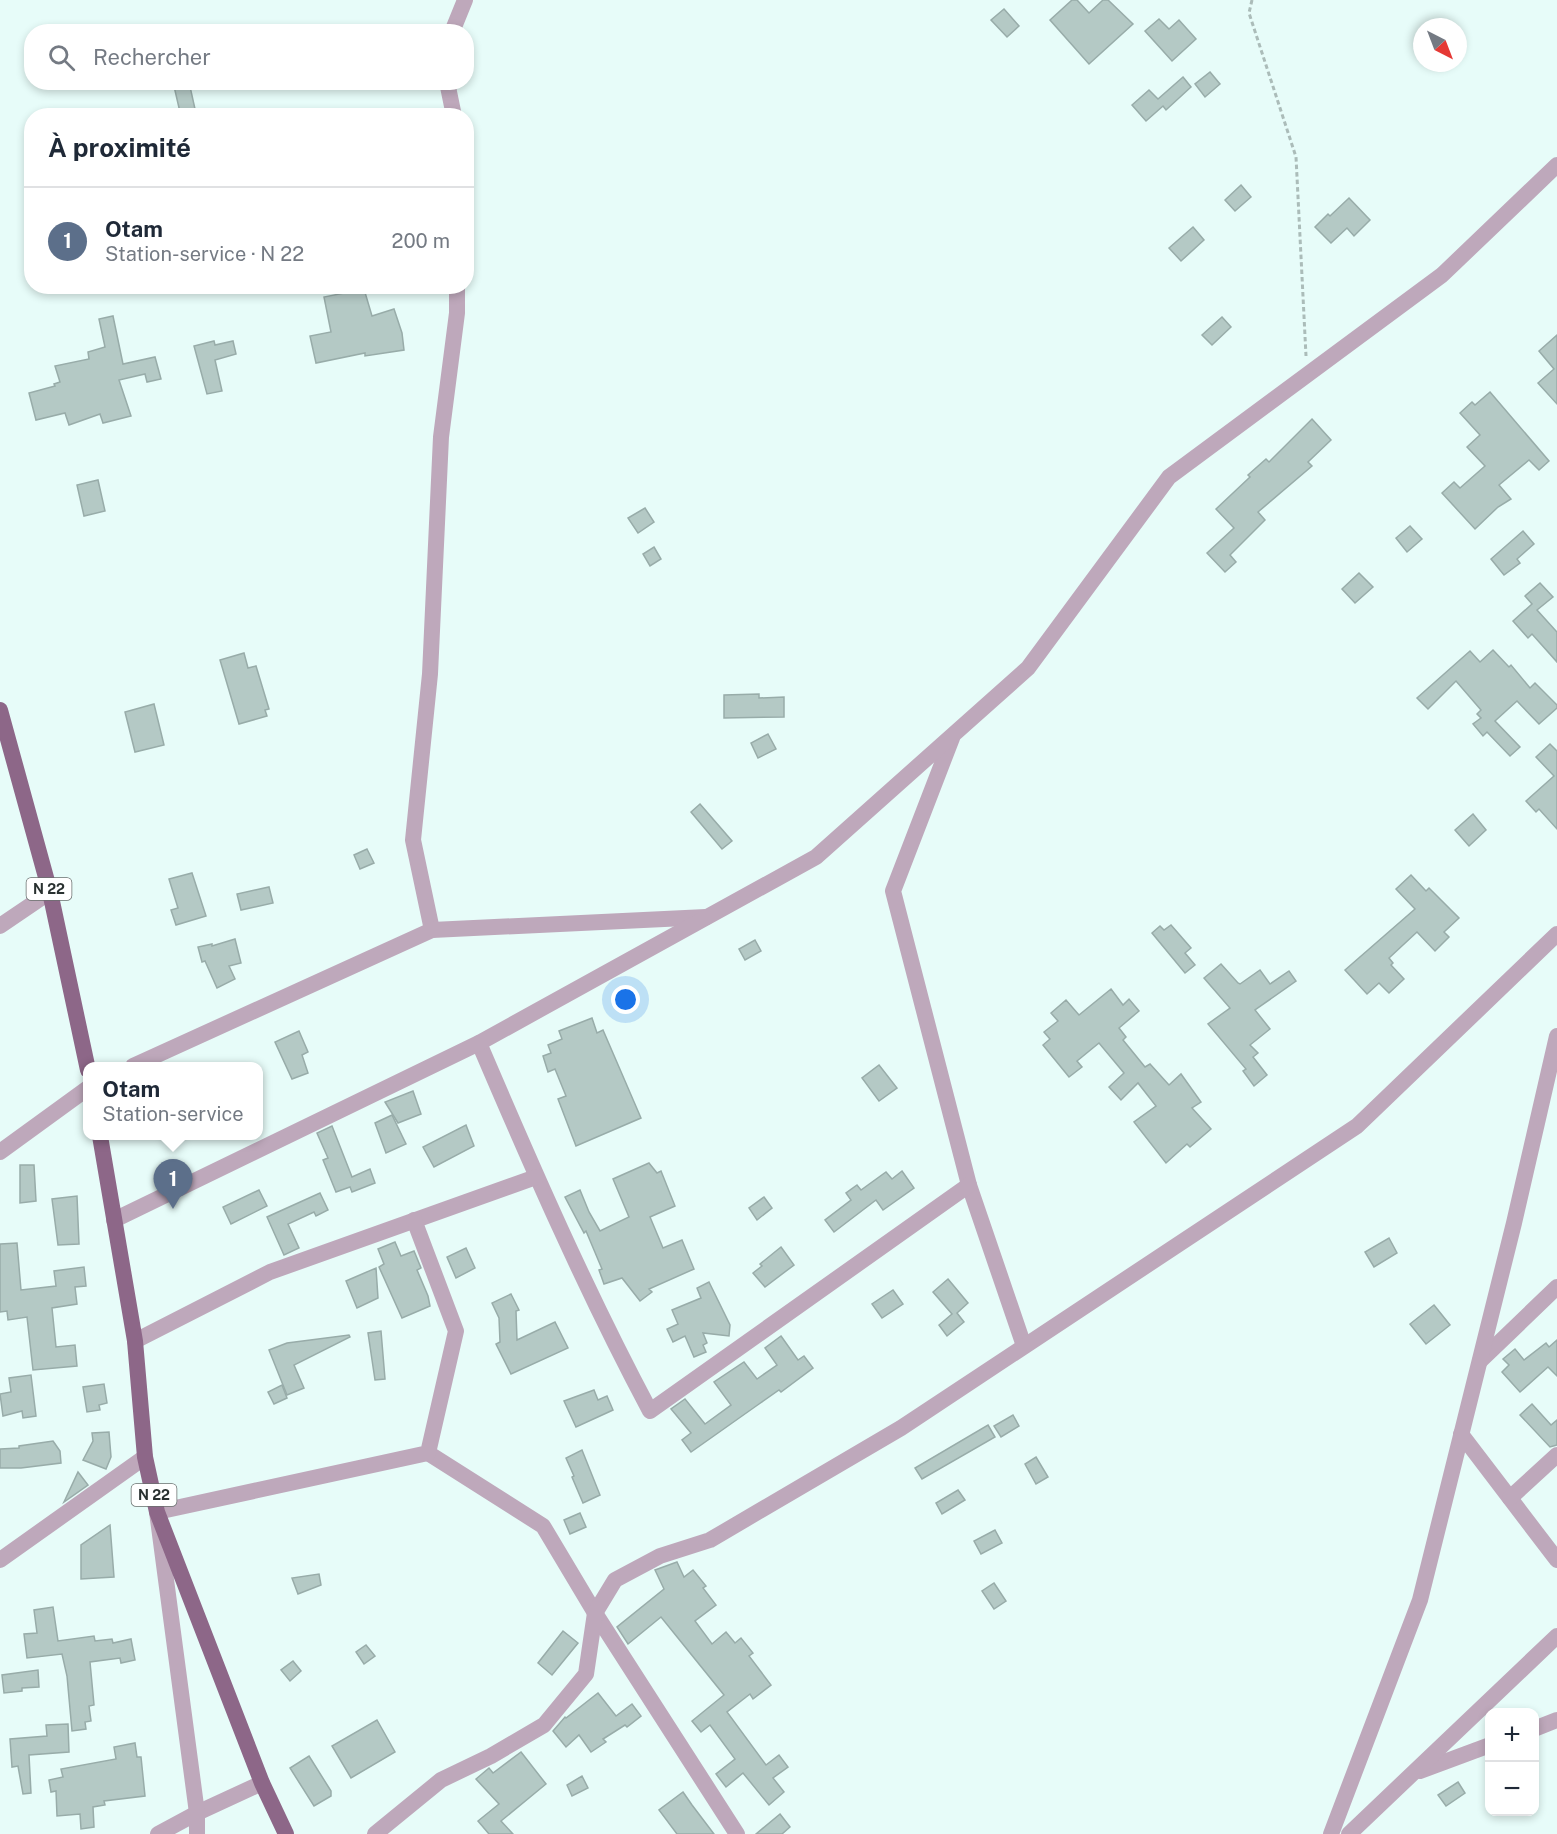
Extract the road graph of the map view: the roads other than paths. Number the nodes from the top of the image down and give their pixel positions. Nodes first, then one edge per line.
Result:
1 (465, 0) edge
2 (455, 24) edge
3 (449, 90) edge
4 (452, 108) edge
5 (1557, 165) edge
6 (457, 294) edge
7 (0, 710) edge
8 (953, 734) junction
9 (4, 738) edge
10 (50, 892) junction
11 (710, 916) junction
12 (0, 926) edge
13 (432, 930) junction
14 (1557, 934) edge
15 (1557, 1036) edge
16 (479, 1043) junction
17 (85, 1062) edge
18 (142, 1062) edge
19 (83, 1091) edge
20 (101, 1140) edge
21 (0, 1152) edge
22 (536, 1177) junction
23 (969, 1185) junction
24 (114, 1220) junction
25 (414, 1220) junction
26 (1557, 1287) edge
27 (135, 1341) junction
28 (1024, 1346) junction
29 (1479, 1362) junction
30 (1461, 1434) junction
31 (428, 1454) junction
32 (1557, 1455) edge
33 (145, 1457) junction
34 (1510, 1498) junction
35 (157, 1512) junction
36 (0, 1560) edge
37 (1557, 1560) edge
38 (595, 1613) junction
39 (1557, 1636) edge
40 (1557, 1720) edge
41 (1539, 1727) edge
42 (1485, 1748) edge
43 (1412, 1774) junction
44 (262, 1783) junction
45 (197, 1813) junction
46 (158, 1834) edge
47 (197, 1834) edge
48 (286, 1834) edge
49 (375, 1834) edge
50 (737, 1834) edge
51 (1331, 1834) edge
52 (1349, 1834) edge

1 - 2 street
3 - 4 street
5 - 8 street
6 - 13 street
7 - 9 main road, N 22 / N 22
8 - 11 street
8 - 23 street
9 - 10 main road, N 22 / N 22
10 - 12 street
10 - 17 main road, N 22 / N 22
11 - 13 street
11 - 16 street
13 - 18 street
14 - 28 street
15 - 29 street
16 - 22 street
16 - 24 street
19 - 21 street
20 - 24 main road, N 22 / N 22
22 - 23 street
22 - 25 street
23 - 28 street
24 - 27 main road, N 22 / N 22
25 - 27 street
25 - 31 street
26 - 29 street
27 - 33 main road, N 22 / N 22
28 - 38 street
29 - 30 street
30 - 34 street
30 - 51 street
31 - 35 street
31 - 38 street
32 - 34 street
33 - 35 main road, N 22 / N 22
33 - 36 street
34 - 37 street
35 - 44 main road, N 22 / N 22
35 - 45 street
38 - 49 street
38 - 50 street
39 - 43 street
40 - 41 street
42 - 43 street
43 - 52 street
44 - 45 street
44 - 48 main road, N 22 / N 22
45 - 46 street
45 - 47 street

